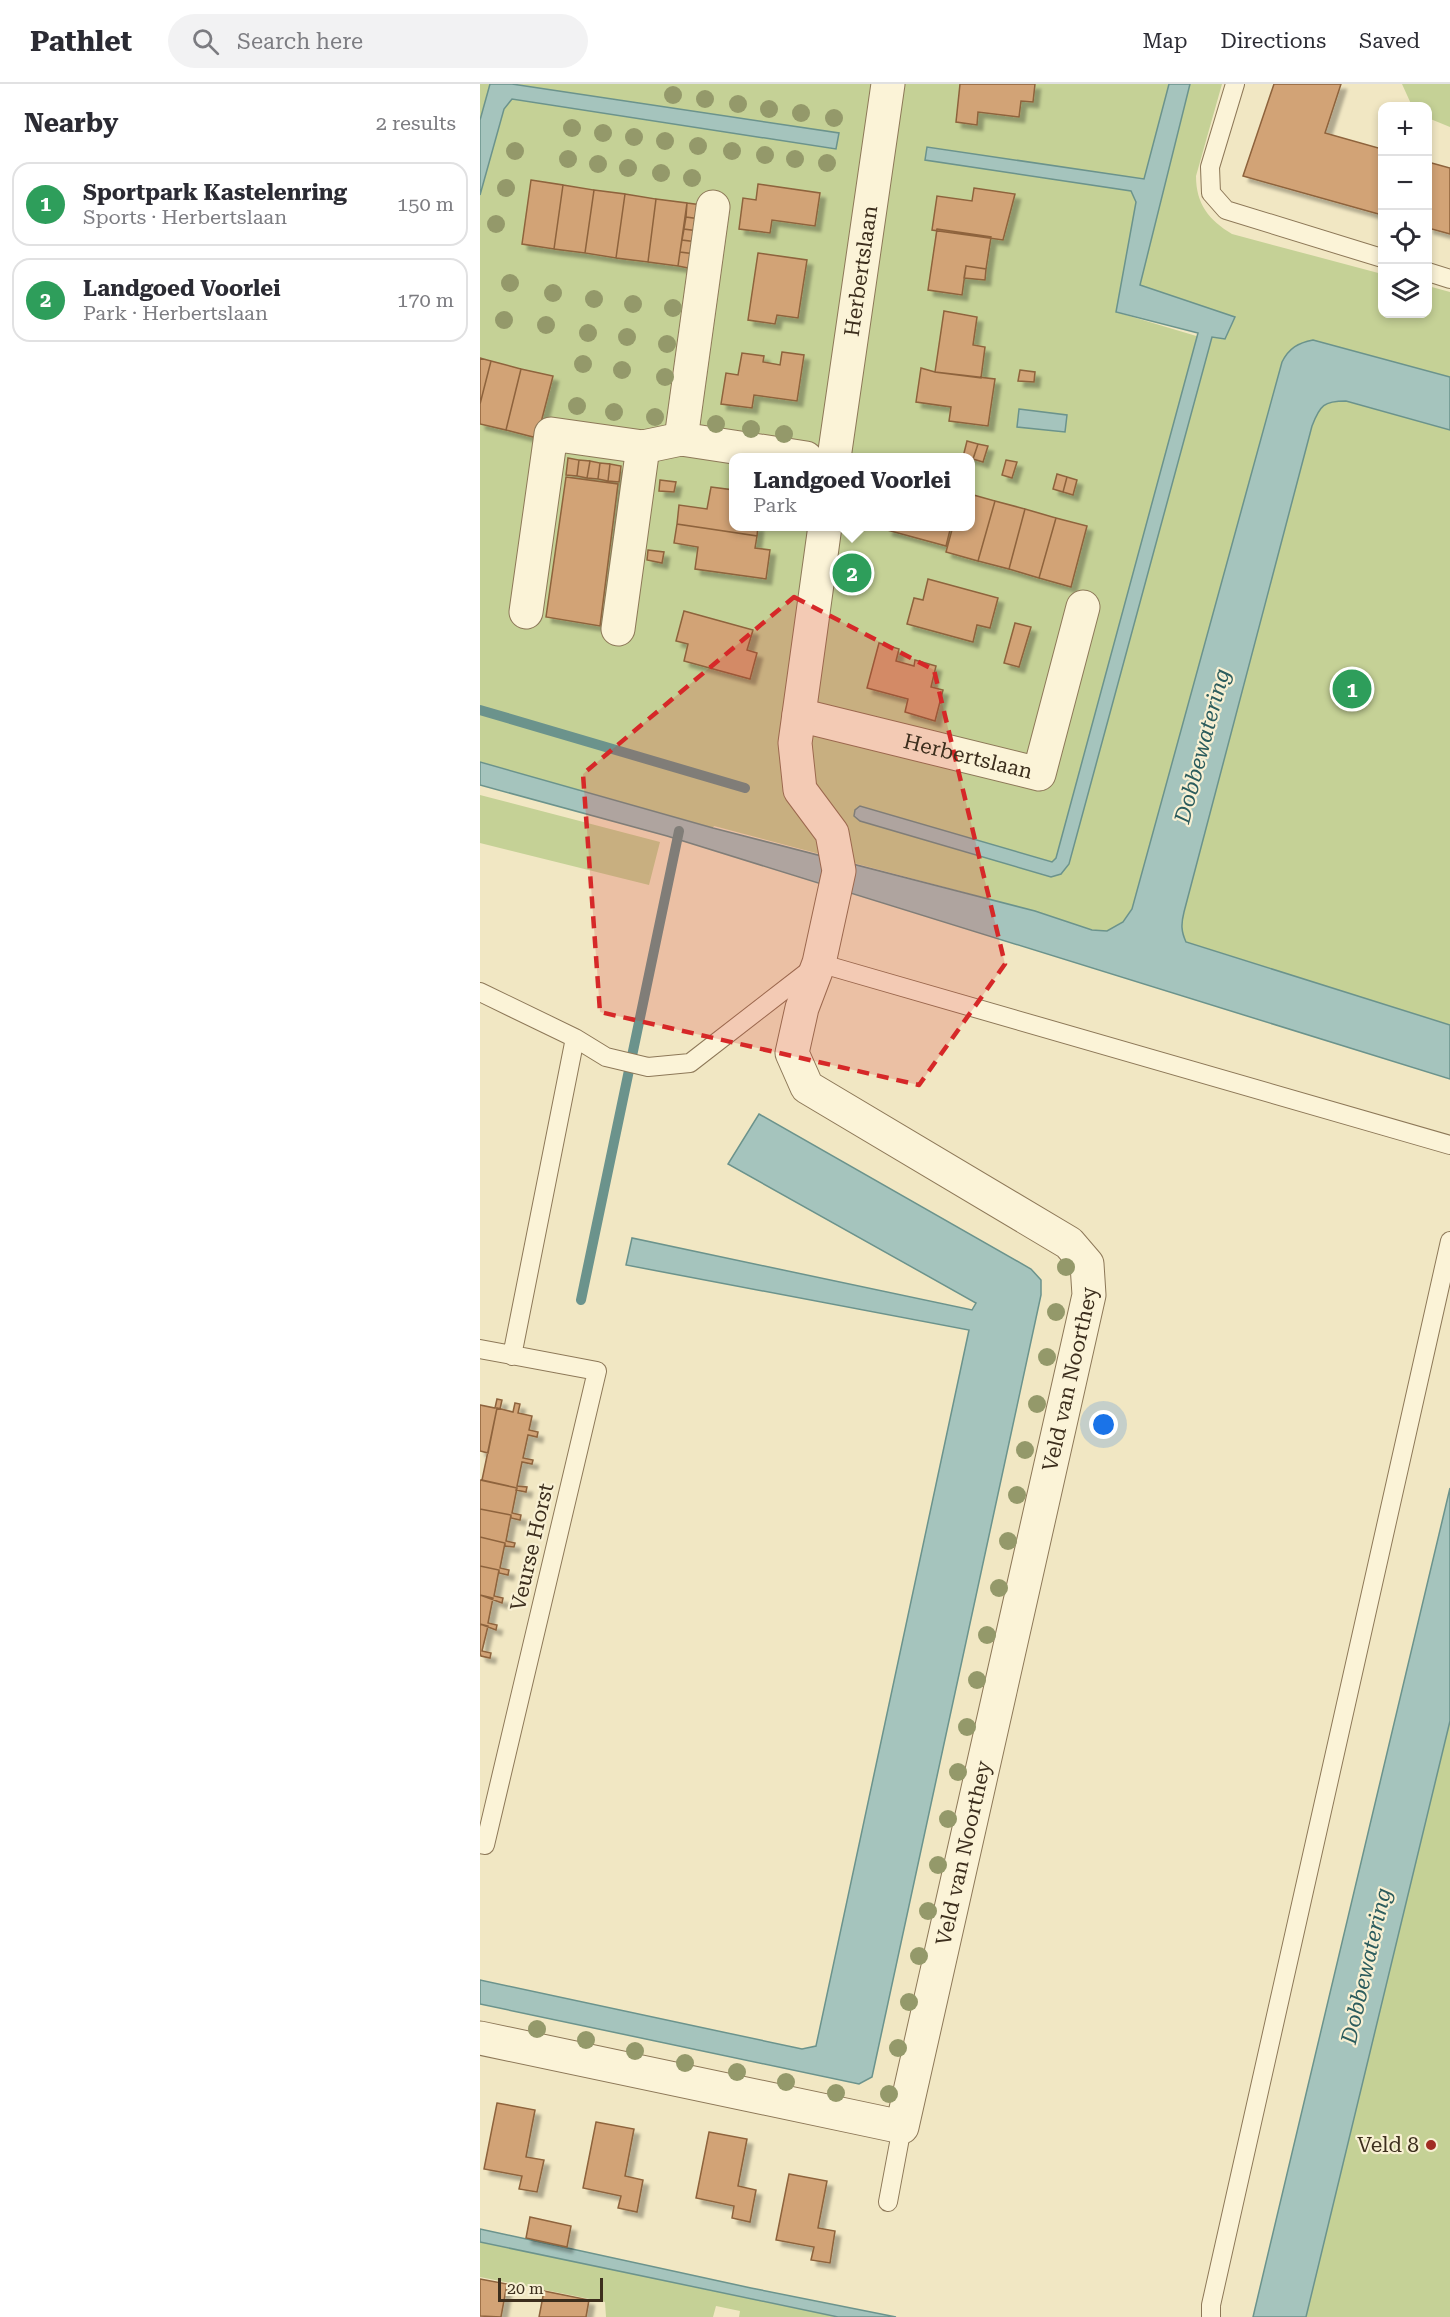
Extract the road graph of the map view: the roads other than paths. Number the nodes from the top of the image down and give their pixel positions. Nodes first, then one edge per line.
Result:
1 (888, 84) edge
2 (1234, 84) edge
3 (713, 207) dead end
4 (1378, 256) edge
5 (1432, 273) edge
6 (1450, 279) edge
7 (681, 439) junction
8 (643, 447) junction
9 (773, 453) edge
10 (835, 453) edge
11 (824, 531) edge
12 (1083, 607) dead end
13 (526, 612) dead end
14 (618, 629) dead end
15 (799, 715) junction
16 (819, 963) junction
17 (480, 992) edge
18 (575, 1038) junction
19 (1450, 1145) edge
20 (1450, 1241) edge
21 (480, 1349) edge
22 (512, 1356) junction
23 (480, 1844) edge
24 (480, 2038) edge
25 (902, 2127) junction
26 (888, 2202) dead end
27 (1211, 2317) edge

1 - 10 street, Herbertslaan
2 - 4 lane
3 - 7 street
5 - 6 lane
7 - 8 street
7 - 9 street
8 - 13 street
8 - 14 street
11 - 15 street
12 - 15 street, Herbertslaan
15 - 16 street, Veld van Noorthey
16 - 18 lane
16 - 19 lane
16 - 25 street, Veld van Noorthey
17 - 18 lane
18 - 22 lane
20 - 27 lane
21 - 22 lane, Veurse Horst
22 - 23 lane, Veurse Horst
24 - 25 street
25 - 26 lane, Veld van Noorthey

